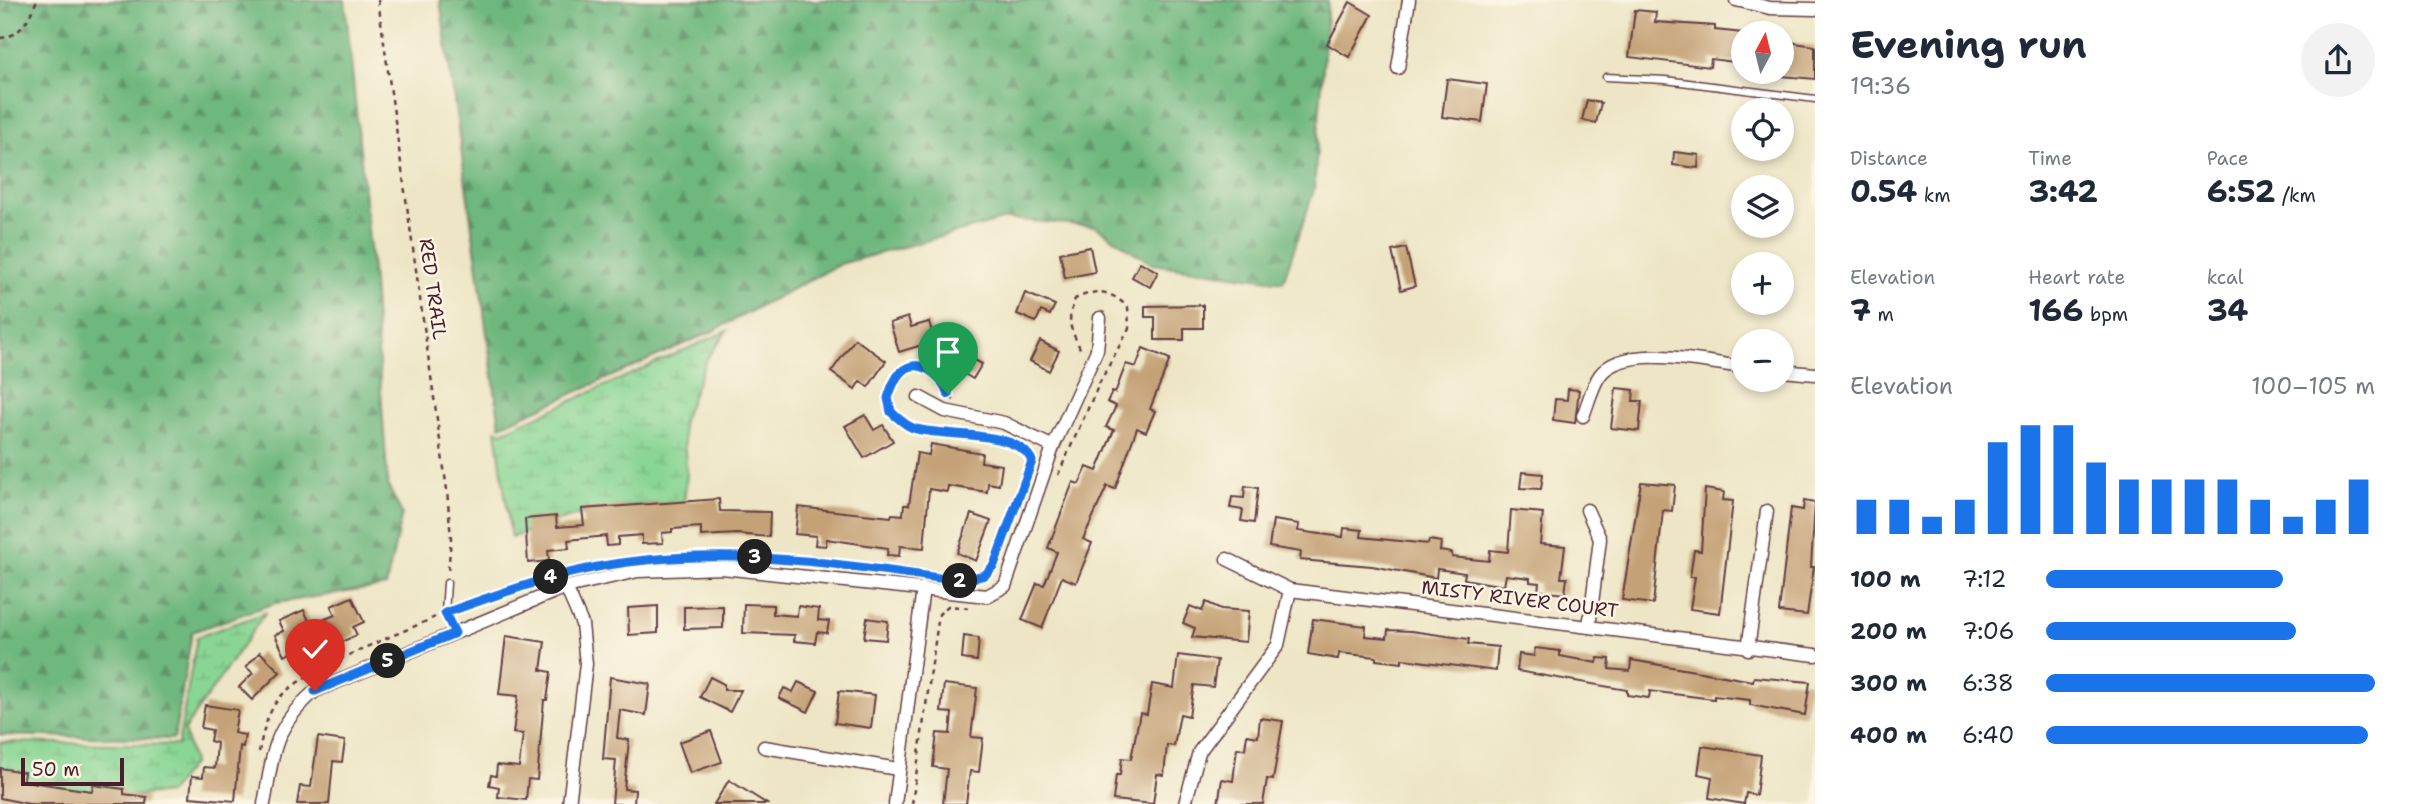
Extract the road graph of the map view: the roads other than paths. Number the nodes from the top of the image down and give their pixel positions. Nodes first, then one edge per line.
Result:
1 (1409, 0) edge
2 (1736, 0) edge
3 (1815, 9) edge
4 (1398, 68) dead end
5 (1606, 77) dead end
6 (1815, 99) edge
7 (1100, 318) dead end
8 (1731, 366) edge
9 (1794, 372) edge
10 (1815, 374) edge
11 (919, 397) dead end
12 (1583, 416) dead end
13 (1054, 447) junction
14 (1587, 510) dead end
15 (1767, 511) dead end
16 (1227, 559) dead end
17 (447, 583) road end
18 (566, 587) junction
19 (923, 588) junction
20 (1290, 590) junction
21 (1589, 627) junction
22 (455, 633) junction
23 (1748, 649) junction
24 (1815, 655) edge
25 (764, 747) dead end
26 (898, 769) junction
27 (264, 804) edge
28 (569, 804) edge
29 (895, 804) edge
30 (1185, 804) edge

1 - 4 street
2 - 3 street
5 - 6 lane
7 - 13 street
8 - 12 street
9 - 10 street
11 - 13 street
13 - 19 street
14 - 21 street
15 - 23 street
16 - 20 street, MISTY RIVER COURT
17 - 22 lane
18 - 19 street
18 - 22 street
18 - 28 street
19 - 26 street
20 - 21 street, MISTY RIVER COURT
20 - 30 street
21 - 23 street, MISTY RIVER COURT
22 - 27 street
23 - 24 street, MISTY RIVER COURT
25 - 26 street
26 - 29 street

